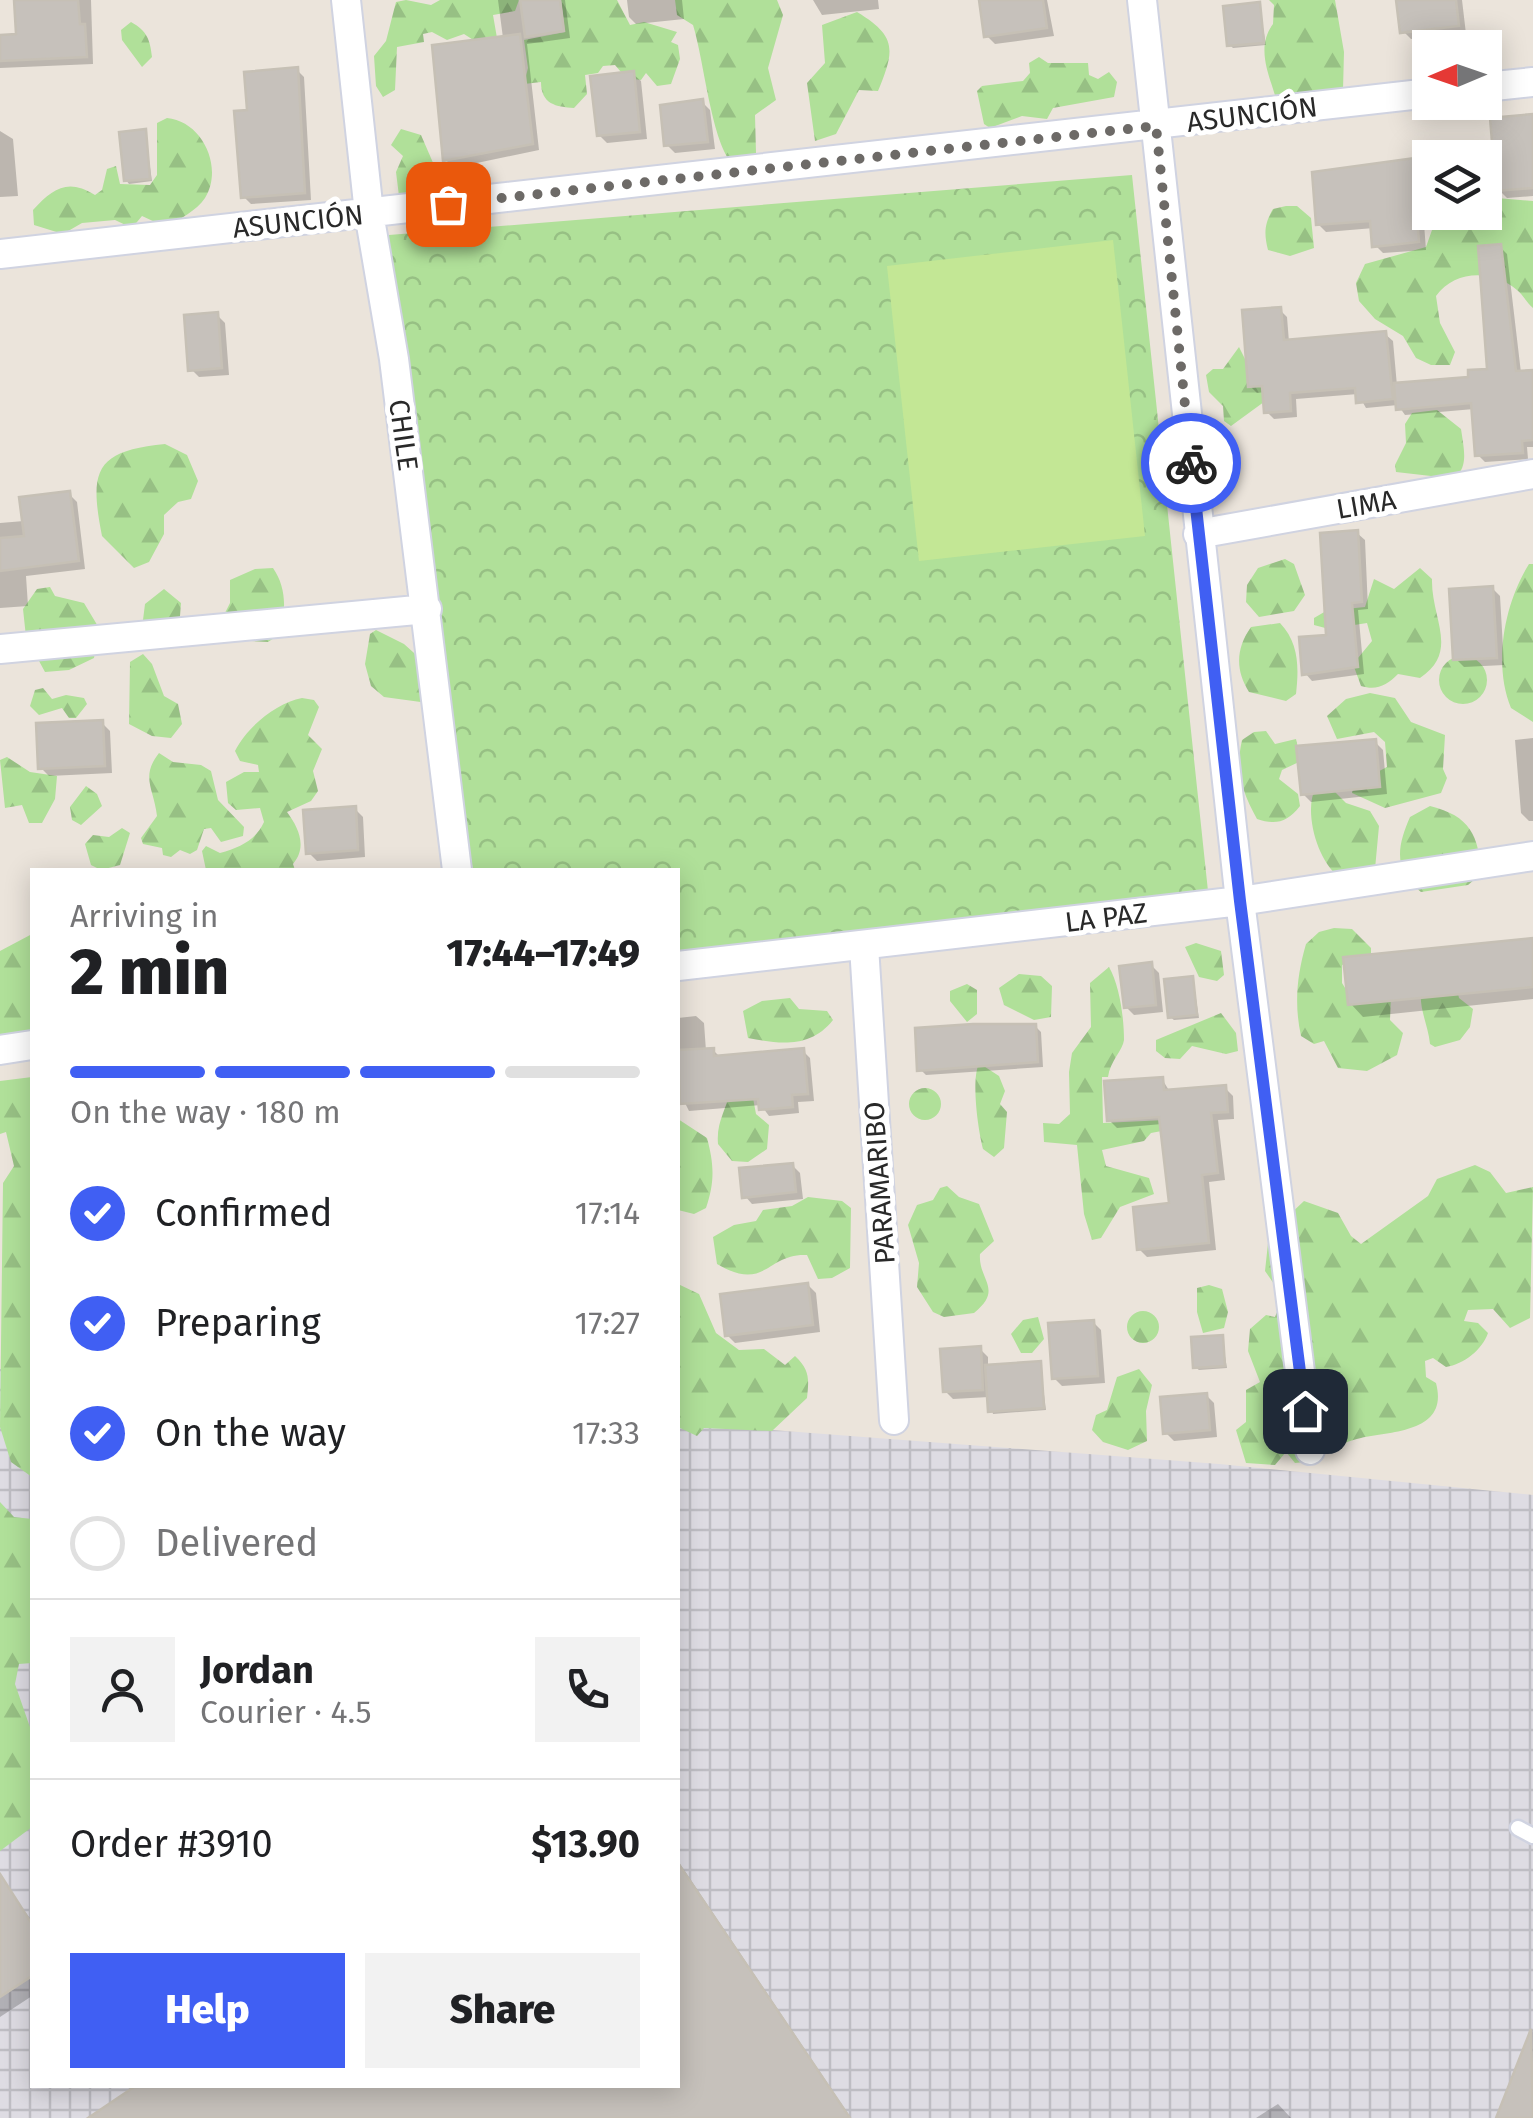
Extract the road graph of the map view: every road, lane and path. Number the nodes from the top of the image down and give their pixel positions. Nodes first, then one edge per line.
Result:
1 (346, 0) edge
2 (1142, 0) edge
3 (1533, 82) edge
4 (1502, 85) edge
5 (1412, 95) edge
6 (1156, 126) junction
7 (369, 213) junction
8 (0, 254) edge
9 (1533, 474) edge
10 (1198, 534) junction
11 (427, 609) junction
12 (0, 648) edge
13 (1533, 856) edge
14 (457, 868) edge
15 (1240, 901) junction
16 (864, 946) junction
17 (680, 966) edge
18 (30, 1045) edge
19 (0, 1050) edge
20 (894, 1420) dead end
21 (1310, 1450) dead end
22 (1518, 1828) dead end
23 (1533, 1836) edge

1 - 7 street, CHILE
2 - 6 street
3 - 4 street
5 - 6 street, ASUNCIÓN
6 - 7 street, ASUNCIÓN
6 - 10 street
7 - 8 street, ASUNCIÓN
7 - 11 street, CHILE
9 - 10 street, LIMA
10 - 15 street
11 - 12 street
11 - 14 street, CHILE
13 - 15 street, LA PAZ
15 - 16 street, LA PAZ
15 - 21 street
16 - 17 street, LA PAZ
16 - 20 street, PARAMARIBO
18 - 19 street
22 - 23 lane

